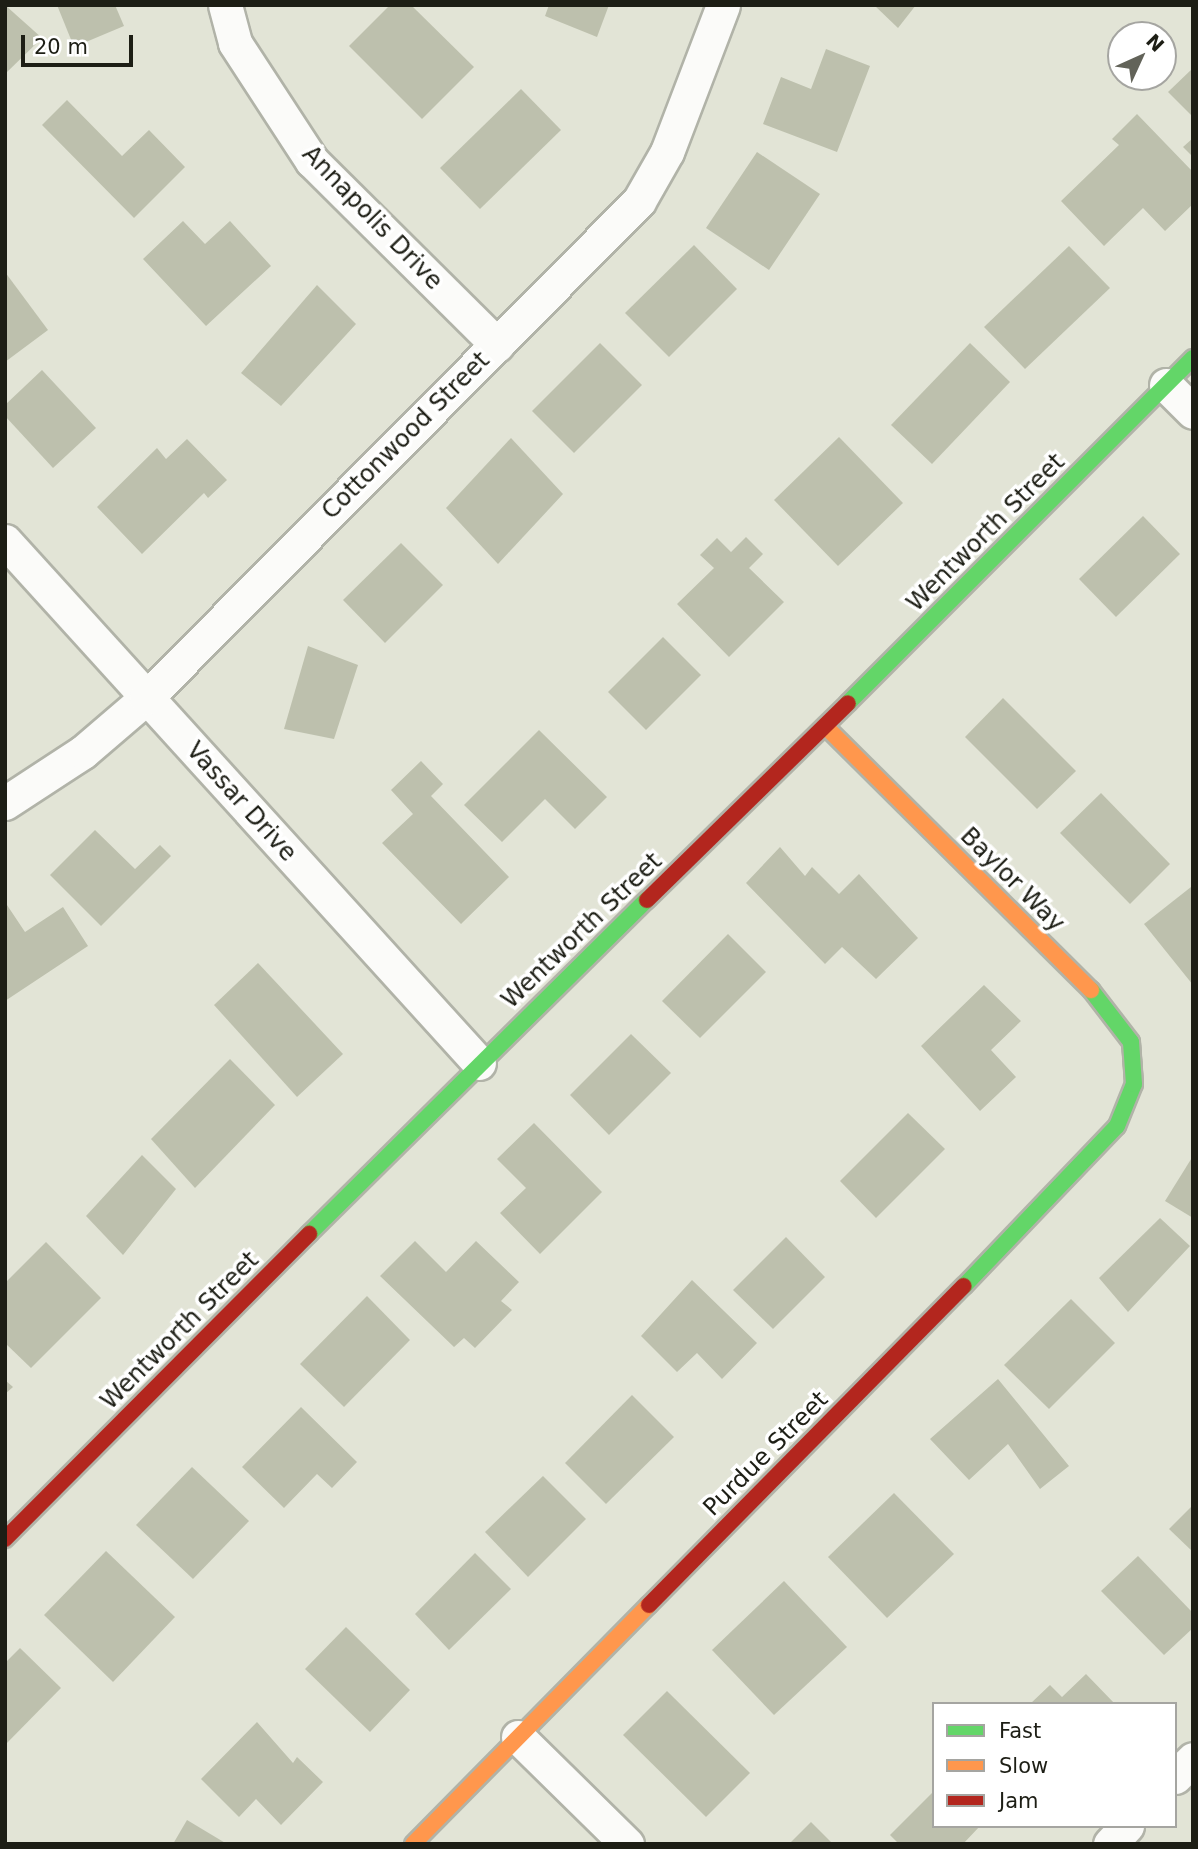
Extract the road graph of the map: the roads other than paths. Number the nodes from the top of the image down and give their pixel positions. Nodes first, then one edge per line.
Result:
1 (225, 5) edge
2 (723, 5) edge
3 (497, 345) junction
4 (1193, 358) edge
5 (1166, 385) junction
6 (1193, 412) edge
7 (5, 541) edge
8 (146, 698) junction
9 (825, 726) junction
10 (5, 803) edge
11 (479, 1063) junction
12 (1134, 1084) joint
13 (5, 1539) edge
14 (518, 1737) junction
15 (1193, 1759) edge
16 (1177, 1775) edge
17 (1125, 1828) edge
18 (412, 1844) edge
19 (627, 1844) edge
20 (1110, 1844) edge

1 - 3 street, Annapolis Drive
2 - 3 street, Cottonwood Street
3 - 8 street, Cottonwood Street
4 - 5 street, Wentworth Street
5 - 6 street
5 - 9 street, Wentworth Street
7 - 8 street, Vassar Drive
8 - 10 street, Cottonwood Street
8 - 11 street, Vassar Drive
9 - 11 street, Wentworth Street
9 - 12 street, Baylor Way
11 - 13 street, Wentworth Street
12 - 14 street, Purdue Street
14 - 18 street, Purdue Street
14 - 19 street
15 - 16 street
17 - 20 street

